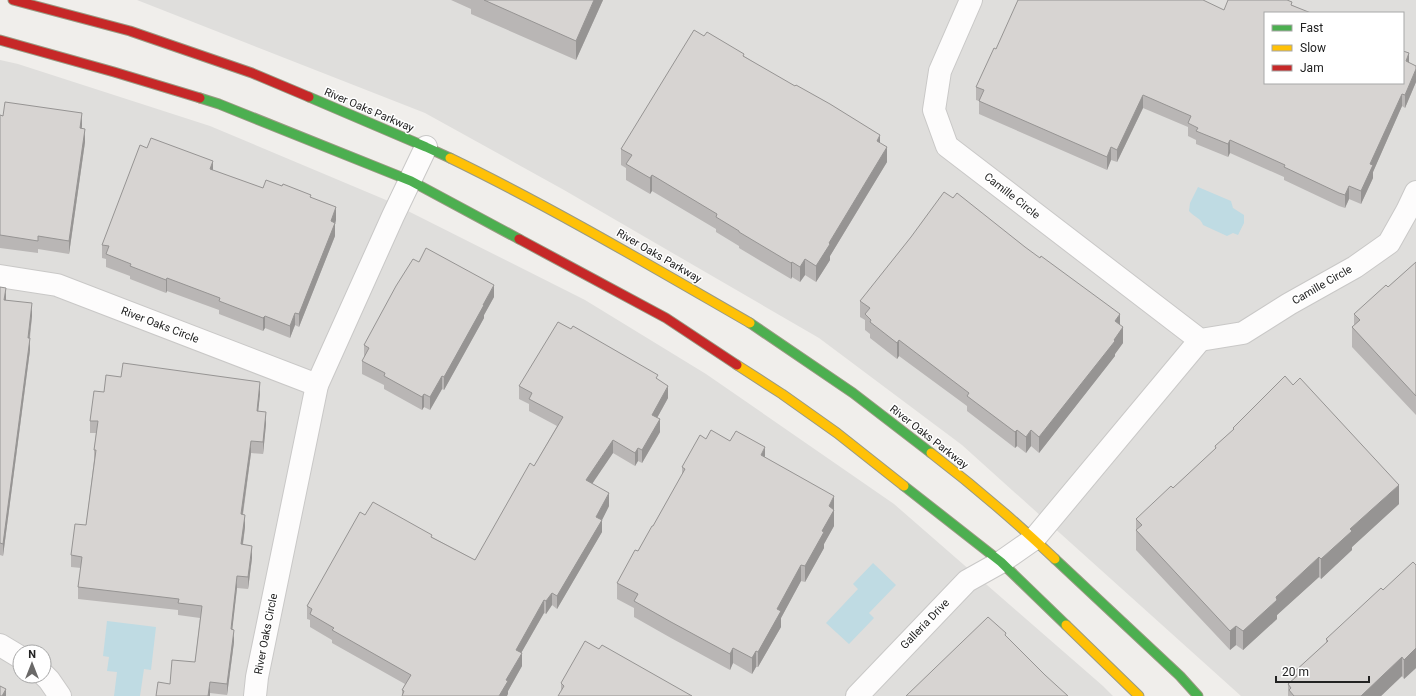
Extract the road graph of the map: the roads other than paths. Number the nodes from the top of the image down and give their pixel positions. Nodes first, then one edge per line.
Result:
1 (13, 0) edge
2 (971, 0) edge
3 (0, 40) edge
4 (426, 147) junction
5 (411, 181) junction
6 (1416, 192) edge
7 (0, 276) edge
8 (1200, 340) junction
9 (317, 385) junction
10 (1034, 539) junction
11 (1001, 562) junction
12 (0, 645) edge
13 (12, 652) edge
14 (52, 684) edge
15 (60, 696) edge
16 (255, 696) edge
17 (857, 696) edge
18 (1139, 696) edge
19 (1198, 696) edge

1 - 4 street, River Oaks Parkway
2 - 8 street, Camille Circle
3 - 5 street
4 - 5 street, River Oaks Circle
4 - 10 street, River Oaks Parkway
5 - 9 street, River Oaks Circle
5 - 11 street
6 - 8 street, Camille Circle
7 - 9 street, River Oaks Circle
8 - 10 street
9 - 16 street, River Oaks Circle
10 - 11 street
10 - 19 street, River Oaks Parkway
11 - 17 street, Galleria Drive
11 - 18 street
12 - 13 street
14 - 15 street

